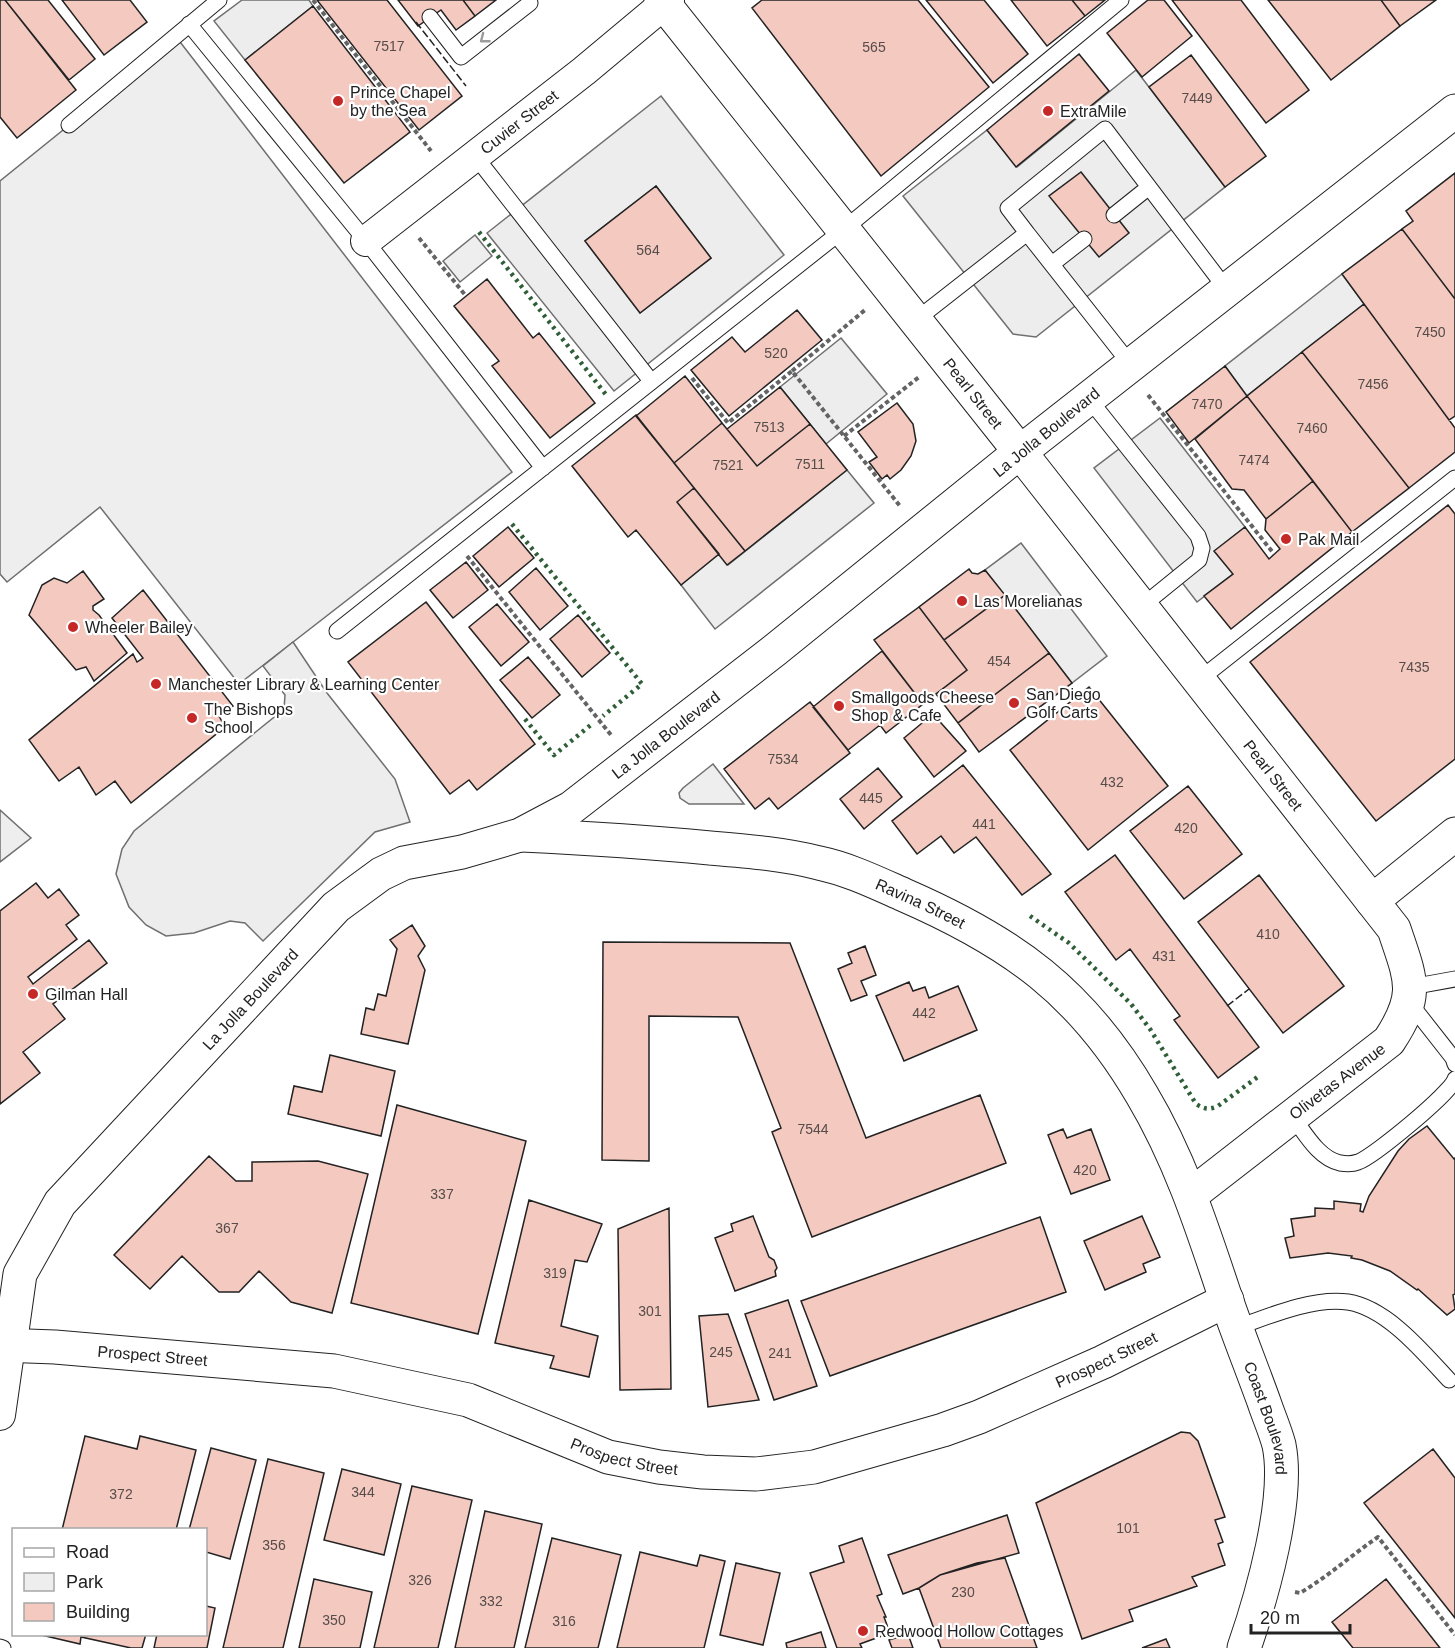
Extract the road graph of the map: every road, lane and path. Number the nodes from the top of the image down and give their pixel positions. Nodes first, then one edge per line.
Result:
1 (219, 0) edge
2 (313, 0) edge
3 (1121, 0) edge
4 (665, 1) edge
5 (530, 3) dead end
6 (430, 17) dead end
7 (189, 24) junction
8 (1455, 111) edge
9 (69, 125) dead end
10 (475, 156) junction
11 (450, 175) junction
12 (1149, 187) junction
13 (400, 214) junction
14 (1114, 215) dead end
15 (843, 230) junction
16 (1027, 233) junction
17 (1084, 239) dead end
18 (366, 241) junction
19 (1052, 264) junction
20 (891, 289) junction
21 (1227, 290) junction
22 (466, 296) dead end
23 (916, 320) junction
24 (945, 357) junction
25 (678, 360) junction
26 (1128, 366) junction
27 (792, 370) junction
28 (651, 381) junction
29 (1089, 399) junction
30 (860, 423) junction
31 (864, 428) dead end
32 (844, 436) junction
33 (1020, 452) junction
34 (543, 468) junction
35 (1455, 478) edge
36 (921, 532) junction
37 (453, 538) junction
38 (1274, 554) dead end
39 (1142, 607) junction
40 (337, 631) dead end
41 (1199, 680) junction
42 (632, 761) junction
43 (1455, 834) edge
44 (520, 835) junction
45 (1372, 901) junction
46 (1455, 979) edge
47 (1410, 994) junction
48 (1455, 1064) edge
49 (1455, 1079) edge
50 (1292, 1116) junction
51 (1191, 1195) junction
52 (1232, 1314) junction
53 (5, 1345) edge
54 (1449, 1380) dead end
55 (0, 1415) edge
56 (1262, 1585) junction
57 (1455, 1635) edge
58 (1244, 1648) edge

1 - 7 lane
2 - 11 path
3 - 15 lane
4 - 10 street, Cuvier Street
4 - 15 street, Pearl Street
5 -> 6 lane
7 - 9 lane
7 - 18 lane
8 - 21 street, La Jolla Boulevard
10 - 11 street, Cuvier Street
10 - 28 lane
11 - 13 street, Cuvier Street
12 - 14 lane
12 - 16 lane
12 - 21 lane
13 - 18 street, Cuvier Street
13 - 22 path
15 - 20 street, Pearl Street
15 - 25 lane
16 - 19 lane
16 - 23 lane
17 - 19 lane
18 - 34 lane
19 - 26 lane
20 - 23 street, Pearl Street
20 - 27 path
21 - 26 street, La Jolla Boulevard
23 - 24 street, Pearl Street
24 - 30 path
24 - 33 street, Pearl Street
25 - 27 path
25 - 28 lane
26 - 29 street, La Jolla Boulevard
26 - 38 path
27 - 32 path
28 - 34 lane
29 - 33 street, La Jolla Boulevard
29 - 39 lane
30 - 31 path
30 - 32 path
32 - 36 path
33 - 36 street, La Jolla Boulevard
33 - 39 street, Pearl Street
34 - 37 lane
35 - 41 lane
36 - 42 street, La Jolla Boulevard
37 - 40 lane
37 - 42 path
39 - 41 street, Pearl Street
41 - 45 street, Pearl Street
42 - 44 street, La Jolla Boulevard
43 - 45 street
44 - 51 street, Ravina Street
44 - 53 street, La Jolla Boulevard
45 - 47 street
46 - 47 lane
47 - 48 lane
47 - 50 street, Olivetas Avenue
49 - 50 lane
50 - 51 street, Olivetas Avenue
51 - 52 street, Coast Boulevard
52 - 53 street, Prospect Street
52 - 54 lane
52 - 56 street, Coast Boulevard
53 - 55 street, La Jolla Boulevard
56 - 57 path
56 - 58 street, Coast Boulevard

